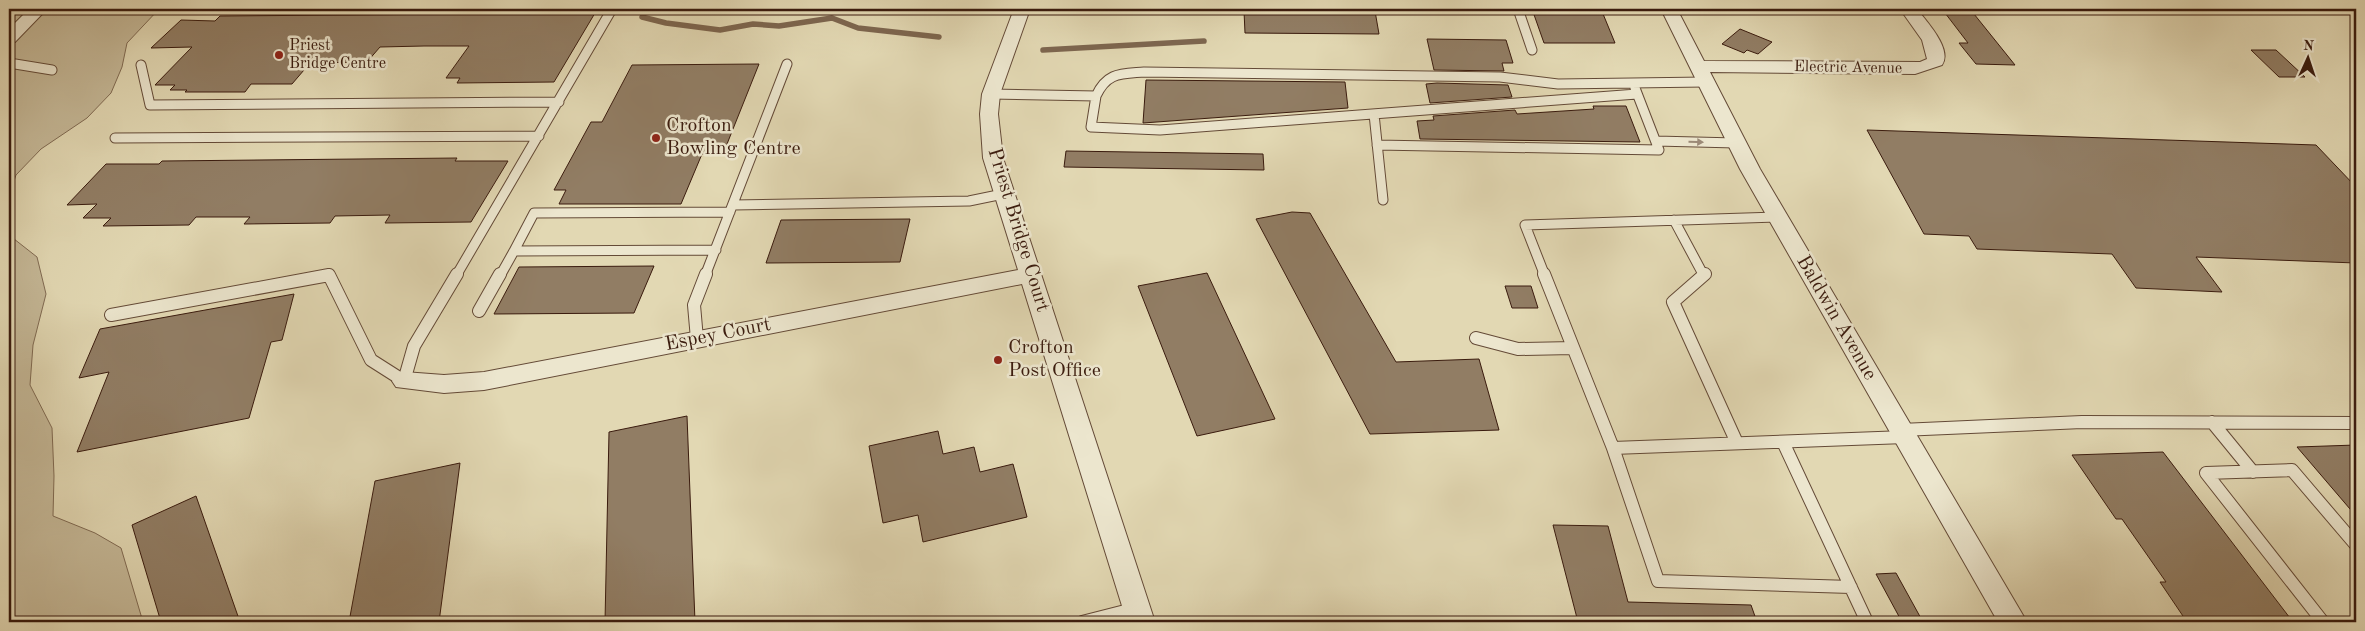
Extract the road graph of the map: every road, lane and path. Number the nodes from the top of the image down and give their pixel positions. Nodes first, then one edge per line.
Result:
1 (39, 9) edge
2 (612, 9) edge
3 (1022, 9) edge
4 (1518, 9) edge
5 (1669, 9) edge
6 (1908, 9) edge
7 (9, 38) edge
8 (1532, 50) dead end
9 (9, 63) edge
10 (787, 64) dead end
11 (141, 65) dead end
12 (52, 70) dead end
13 (1701, 74) junction
14 (1633, 84) junction
15 (991, 94) junction
16 (1637, 94) junction
17 (1096, 96) junction
18 (559, 102) junction
19 (1374, 114) junction
20 (539, 136) junction
21 (115, 138) dead end
22 (1656, 141) junction
23 (1736, 143) junction
24 (1377, 145) junction
25 (1003, 194) junction
26 (1383, 200) dead end
27 (732, 208) junction
28 (1777, 217) junction
29 (1674, 220) junction
30 (716, 250) junction
31 (514, 251) junction
32 (1030, 275) junction
33 (479, 311) dead end
34 (111, 315) dead end
35 (1476, 338) dead end
36 (697, 339) junction
37 (1573, 348) junction
38 (404, 381) junction
39 (2212, 422) junction
40 (2356, 423) edge
41 (1903, 433) junction
42 (1783, 442) junction
43 (1737, 443) junction
44 (1613, 448) junction
45 (2253, 472) junction
46 (2356, 545) edge
47 (1851, 587) junction
48 (1139, 615) edge
49 (1082, 622) edge
50 (1867, 622) edge
51 (2012, 622) edge
52 (2323, 622) edge

1 - 7 street
2 - 18 lane
3 - 15 street, Priest Bridge Court
4 - 8 lane
5 - 13 street, Baldwin Avenue
6 - 13 street, Electric Avenue
9 - 12 lane
10 - 27 lane
11 - 18 lane
13 - 14 lane
13 - 23 street, Baldwin Avenue
14 - 16 lane
14 - 17 lane
15 - 17 lane
15 - 25 street, Priest Bridge Court
16 - 19 lane
16 - 22 lane
17 - 19 lane
18 - 20 lane
19 - 24 lane
20 - 21 lane
20 - 38 lane
22 -> 23 lane
22 - 24 lane
23 - 28 street, Baldwin Avenue
24 - 26 lane
25 - 27 lane
25 - 32 street, Priest Bridge Court
27 - 30 lane
27 - 31 lane
28 - 29 lane
28 - 41 street, Baldwin Avenue
29 - 37 lane
29 - 43 lane
30 - 31 lane
30 - 36 lane
31 - 33 lane
32 - 36 street, Espey Court
32 - 48 street, Priest Bridge Court
34 - 38 lane
35 - 37 lane
36 - 38 street, Espey Court
37 - 44 lane
39 - 40 lane
39 - 41 lane
39 - 45 lane
41 - 42 lane
41 - 51 street, Baldwin Avenue
42 - 43 lane
42 - 47 lane
43 - 44 lane
44 - 47 lane
45 - 46 lane
45 - 52 lane
47 - 50 lane
48 - 49 lane

